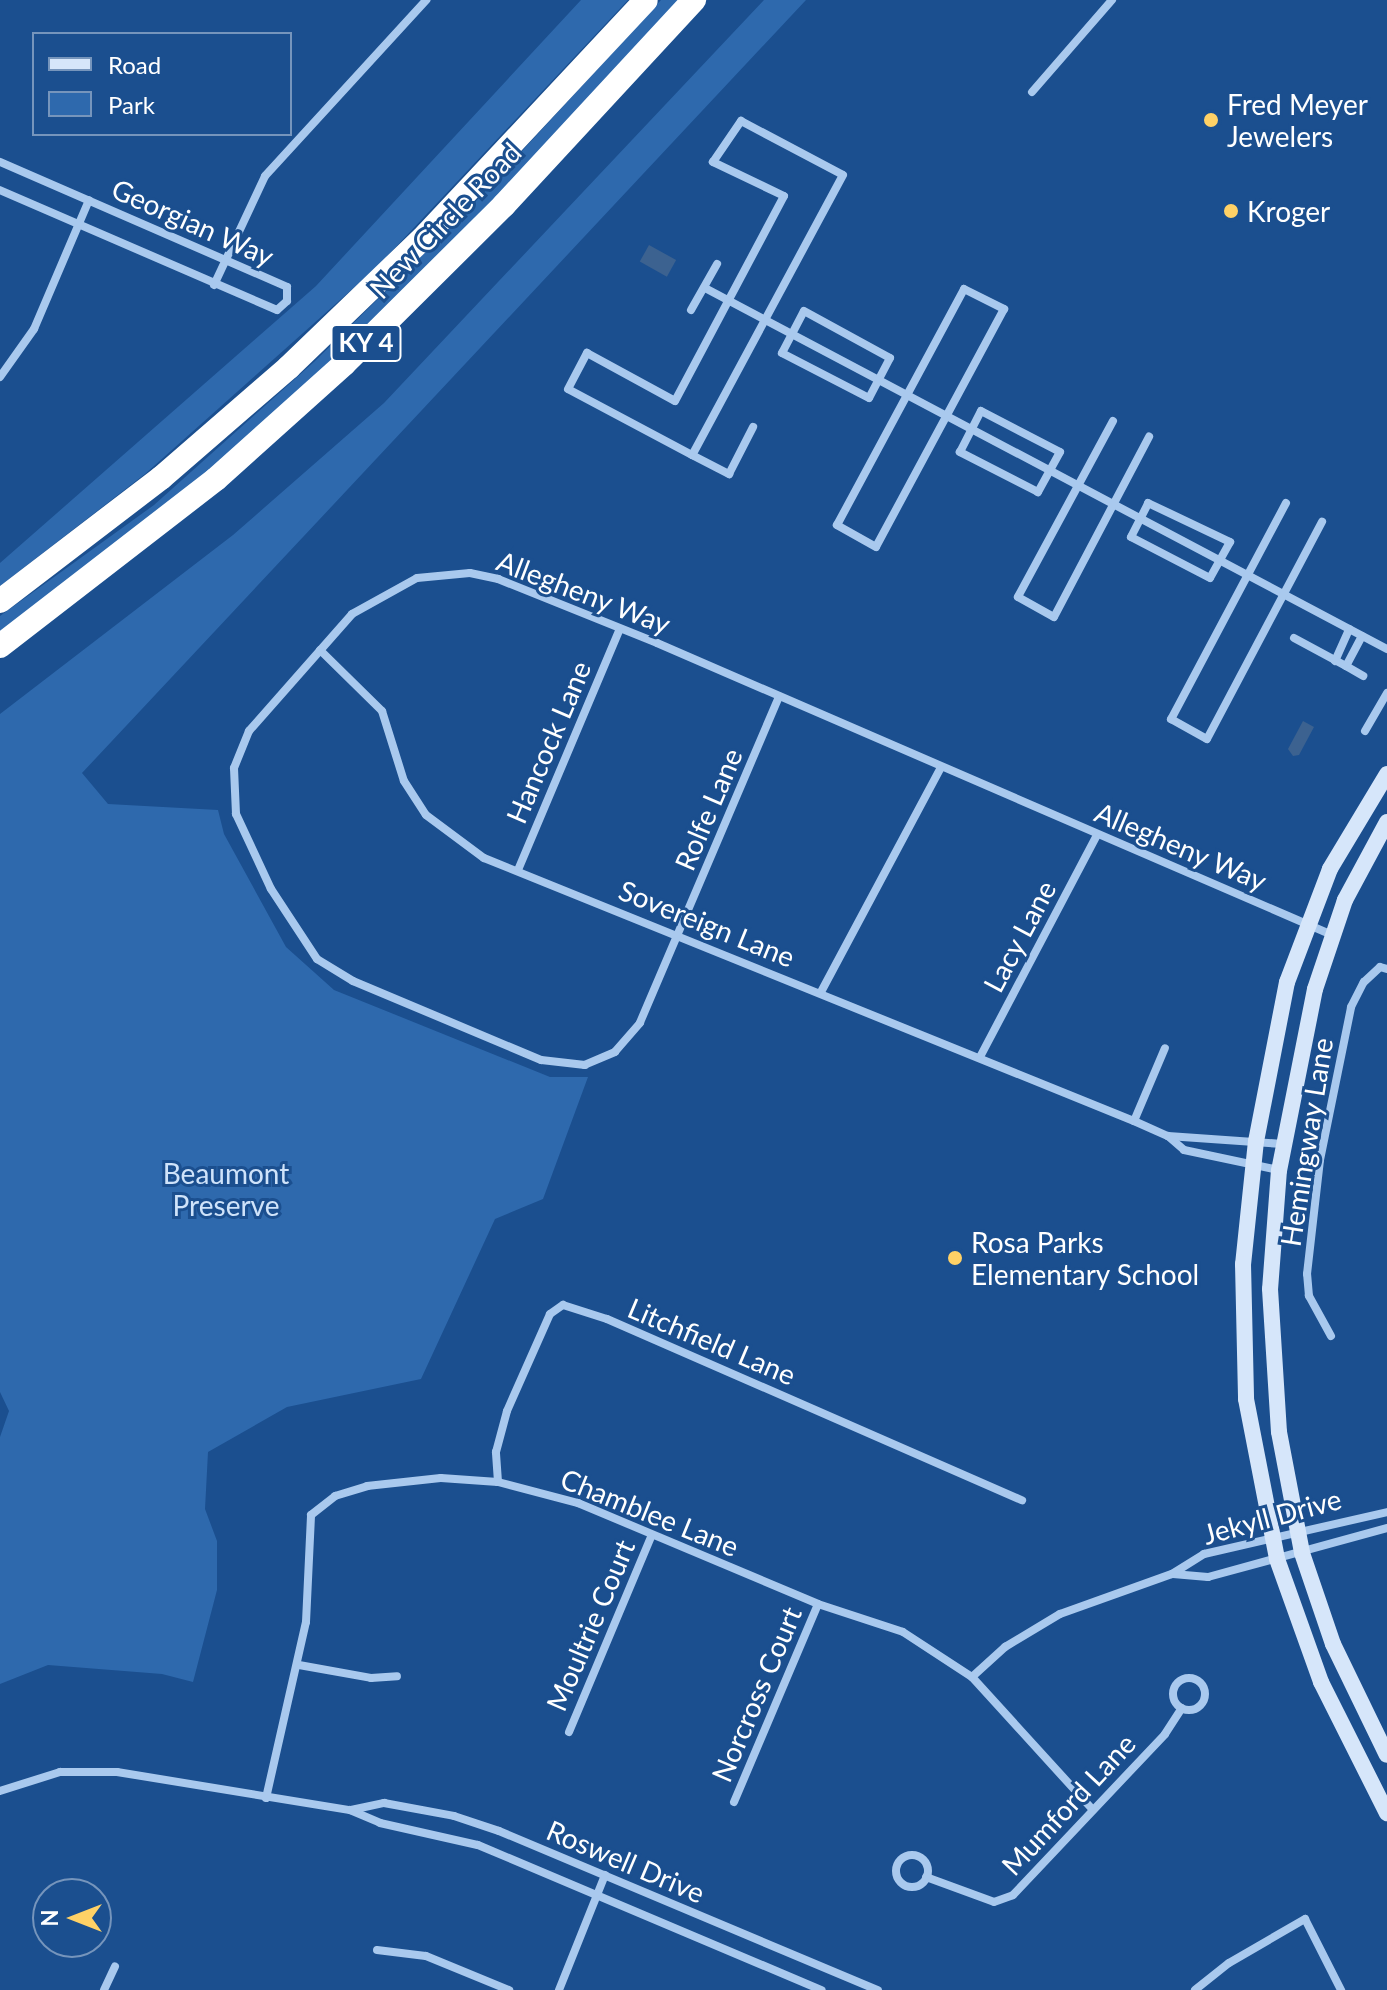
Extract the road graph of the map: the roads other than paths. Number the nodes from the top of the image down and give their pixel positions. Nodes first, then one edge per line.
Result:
1 (426, 0) edge
2 (646, 0) edge
3 (694, 0) edge
4 (1112, 0) edge
5 (1032, 92) dead end
6 (0, 162) edge
7 (0, 190) edge
8 (89, 200) junction
9 (79, 225) junction
10 (226, 259) junction
11 (717, 264) dead end
12 (214, 285) junction
13 (705, 288) junction
14 (732, 302) junction
15 (691, 310) dead end
16 (767, 320) junction
17 (793, 334) junction
18 (0, 377) edge
19 (879, 379) junction
20 (907, 395) junction
21 (946, 415) junction
22 (1113, 421) dead end
23 (753, 427) dead end
24 (972, 429) junction
25 (1149, 437) dead end
26 (692, 455) junction
27 (1050, 470) junction
28 (1078, 485) junction
29 (1286, 503) dead end
30 (1113, 504) junction
31 (1140, 518) junction
32 (1322, 522) dead end
33 (1221, 561) junction
34 (1249, 576) junction
35 (1283, 594) junction
36 (0, 601) edge
37 (1349, 629) junction
38 (619, 631) junction
39 (1362, 636) junction
40 (1294, 638) dead end
41 (0, 646) edge
42 (1387, 649) edge
43 (320, 650) junction
44 (1335, 661) junction
45 (1346, 666) junction
46 (1363, 676) dead end
47 (1387, 693) edge
48 (778, 699) junction
49 (1365, 731) dead end
50 (940, 769) junction
51 (1387, 774) edge
52 (1387, 822) edge
53 (1097, 835) junction
54 (518, 870) junction
55 (1307, 924) junction
56 (1332, 935) junction
57 (678, 936) junction
58 (1387, 969) edge
59 (821, 992) junction
60 (1165, 1048) dead end
61 (980, 1057) junction
62 (1134, 1121) junction
63 (1168, 1136) junction
64 (1256, 1141) junction
65 (1283, 1144) junction
66 (1253, 1165) junction
67 (1279, 1170) junction
68 (1331, 1336) dead end
69 (498, 1482) junction
70 (1022, 1500) dead end
71 (1387, 1512) edge
72 (1387, 1528) edge
73 (1297, 1531) junction
74 (652, 1535) junction
75 (1272, 1537) junction
76 (1302, 1553) junction
77 (1277, 1559) junction
78 (1172, 1574) junction
79 (818, 1604) junction
80 (299, 1665) junction
81 (397, 1676) dead end
82 (972, 1677) junction
83 (1182, 1708) dead end
84 (569, 1732) dead end
85 (1387, 1755) edge
86 (0, 1791) edge
87 (266, 1798) junction
88 (734, 1802) dead end
89 (1092, 1809) junction
90 (350, 1810) junction
91 (1387, 1813) edge
92 (605, 1875) junction
93 (926, 1877) dead end
94 (597, 1894) junction
95 (377, 1950) dead end
96 (115, 1966) dead end
97 (104, 1990) edge
98 (509, 1990) edge
99 (559, 1990) edge
100 (822, 1990) edge
101 (878, 1990) edge
102 (1195, 1990) edge
103 (1341, 1990) edge

1 - 10 street
2 - 36 highway, New Circle Road / KY 4
3 - 41 highway, New Circle Road / KY 4
4 - 5 street
6 - 8 street, Georgian Way
7 - 9 street, Georgian Way
8 - 9 street
8 - 10 street, Georgian Way
9 - 12 street, Georgian Way
9 - 18 street
10 - 12 street
10 - 12 street, Georgian Way
11 - 13 street
13 - 14 street
13 - 15 street
14 - 16 street
14 - 16 street
14 - 26 street
16 - 17 street
16 - 26 street
17 - 19 street
17 - 19 street
17 - 19 street
19 - 20 street
20 - 21 street
20 - 21 street
20 - 21 street
21 - 24 street
22 - 28 street
23 - 26 street
24 - 27 street
24 - 27 street
24 - 27 street
25 - 30 street
27 - 28 street
28 - 30 street
28 - 30 street
29 - 34 street
30 - 31 street
31 - 33 street
31 - 33 street
31 - 33 street
32 - 35 street
33 - 34 street
34 - 35 street
34 - 35 street
35 - 37 street
37 - 39 street
37 - 44 street
38 - 43 street, Allegheny Way
38 - 48 street, Allegheny Way
38 - 54 street, Hancock Lane
39 - 42 street
39 - 45 street
40 - 44 street
43 - 54 street, Sovereign Lane
43 - 57 street, Allegheny Way
44 - 45 street
45 - 46 street
47 - 49 street
48 - 50 street, Allegheny Way
48 - 57 street, Rolfe Lane
50 - 53 street, Allegheny Way
50 - 59 street
51 - 55 street
52 - 56 street
53 - 55 street, Allegheny Way
53 - 61 street, Lacy Lane
54 - 57 street, Sovereign Lane
55 - 56 street, Allegheny Way
55 - 64 street
56 - 65 street
57 - 59 street, Sovereign Lane
58 - 68 street, Hemingway Lane
59 - 61 street, Sovereign Lane
60 - 62 street
61 - 62 street, Sovereign Lane
62 - 63 street, Sovereign Lane
63 - 64 street, Sovereign Lane
63 - 66 street, Sovereign Lane
64 - 65 street, Sovereign Lane
64 - 66 street
65 - 67 street
66 - 67 street, Sovereign Lane
66 - 75 street
67 - 73 street
69 - 70 street, Litchfield Lane
69 - 74 street, Chamblee Lane
69 - 80 street, Chamblee Lane
71 - 73 street, Jekyll Drive
72 - 76 street, Jekyll Drive
73 - 75 street, Jekyll Drive
73 - 76 street
74 - 79 street, Chamblee Lane
74 - 84 street, Moultrie Court
75 - 77 street
75 - 78 street, Jekyll Drive
76 - 77 street, Jekyll Drive
76 - 85 street
77 - 78 street, Jekyll Drive
77 - 91 street
78 - 82 street, Jekyll Drive
79 - 82 street, Chamblee Lane
79 - 88 street, Norcross Court
80 - 81 street
80 - 87 street, Chamblee Lane
82 - 89 street, Chamblee Lane
83 - 89 street, Mumford Lane
86 - 87 street, Roswell Drive
87 - 90 street, Roswell Drive
89 - 93 street, Mumford Lane
90 - 92 street, Roswell Drive
90 - 94 street, Roswell Drive
92 - 94 street
92 - 101 street, Roswell Drive
94 - 99 street
94 - 100 street, Roswell Drive
95 - 98 street
96 - 97 street
102 - 103 street

